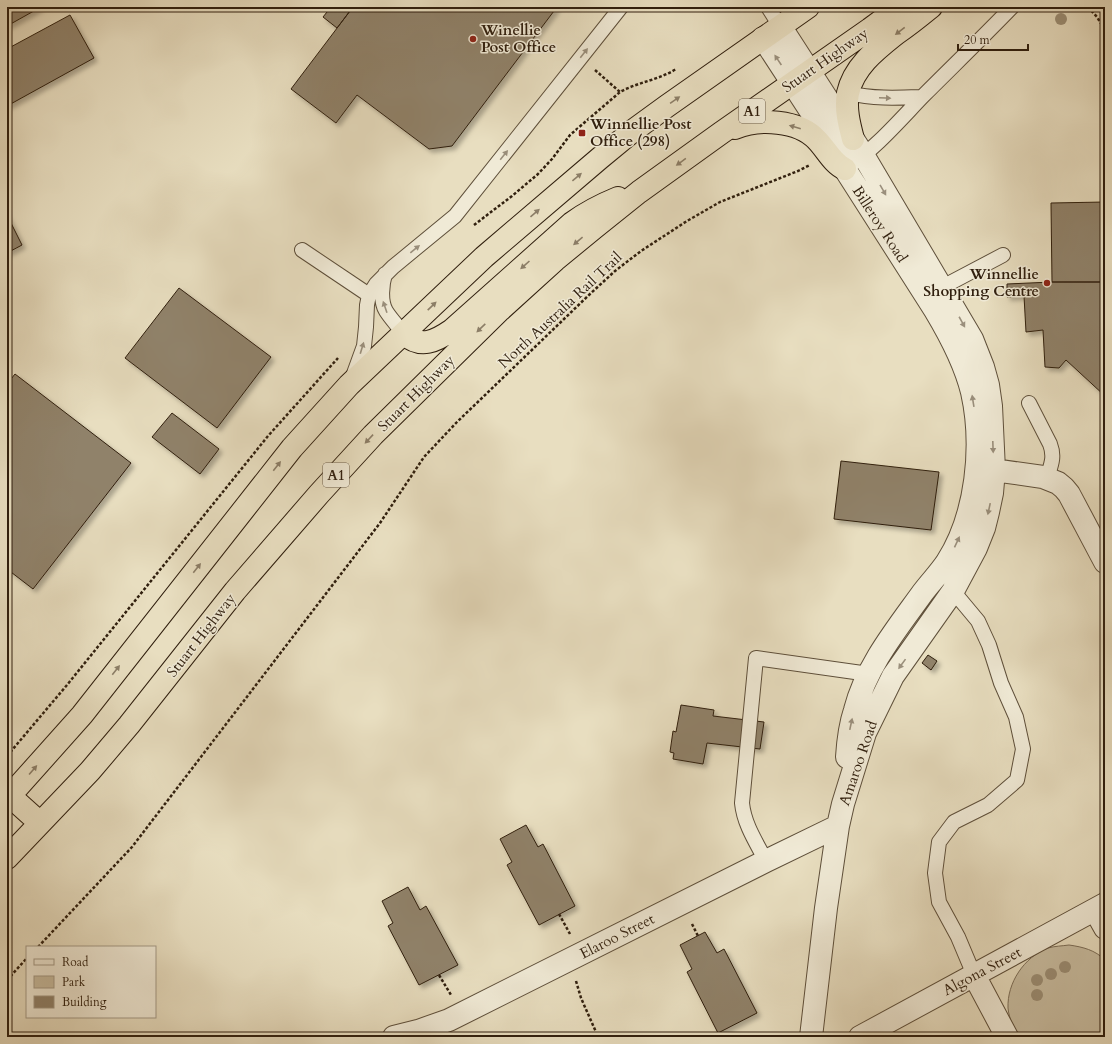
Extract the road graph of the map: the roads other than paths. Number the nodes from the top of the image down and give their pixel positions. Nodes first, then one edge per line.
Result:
1 (621, 7) edge
2 (768, 7) edge
3 (808, 7) edge
4 (900, 7) edge
5 (931, 7) edge
6 (1012, 7) edge
7 (772, 32) junction
8 (801, 77) junction
9 (848, 93) junction
10 (922, 97) junction
11 (712, 139) junction
12 (858, 147) junction
13 (837, 162) junction
14 (639, 192) junction
15 (302, 250) dead end
16 (1003, 256) dead end
17 (385, 274) junction
18 (935, 294) junction
19 (369, 295) junction
20 (404, 334) junction
21 (349, 385) junction
22 (1029, 403) dead end
23 (985, 469) junction
24 (1047, 478) junction
25 (1105, 562) edge
26 (953, 591) junction
27 (910, 611) junction
28 (938, 613) junction
29 (869, 674) junction
30 (9, 797) edge
31 (843, 804) junction
32 (40, 823) junction
33 (838, 826) junction
34 (7, 858) edge
35 (766, 861) junction
36 (1102, 914) edge
37 (974, 975) junction
38 (394, 1037) edge
39 (811, 1037) edge
40 (860, 1037) edge
41 (1007, 1037) edge

17 -> 1 lane
2 - 7 lane
3 - 7 highway
4 - 8 highway, Stuart Highway / A1
5 -> 9 highway
6 - 10 lane
7 - 8 street
20 -> 7 highway
8 - 11 highway, Stuart Highway / A1
8 - 12 street, Billeroy Road
8 - 13 street, Billeroy Road
9 -> 10 lane
9 - 12 highway
10 - 12 lane
13 -> 11 highway
11 -> 14 highway, Stuart Highway / A1
12 - 13 lane
12 -> 18 street, Billeroy Road
13 - 18 street, Billeroy Road
14 -> 20 highway
14 -> 32 highway, Stuart Highway / A1
15 - 19 lane
16 - 18 lane
17 - 19 lane
20 -> 17 lane
18 - 23 street, Billeroy Road
21 -> 19 lane
20 - 21 highway
30 -> 21 highway
22 - 24 lane
23 - 24 street
23 -> 26 street, Amaroo Road
27 -> 23 street
24 - 25 street
26 - 28 street, Amaroo Road
26 - 37 lane
27 - 28 street
27 - 29 street
28 -> 31 street, Amaroo Road
31 -> 29 street
29 - 35 lane
30 - 32 highway
31 - 33 street, Amaroo Road
32 - 34 highway, Stuart Highway / A1
33 - 35 street, Elaroo Street
33 - 39 street, Amaroo Road
35 - 38 street, Elaroo Street
36 - 37 street, Algona Street
37 - 40 street, Algona Street
37 - 41 street

